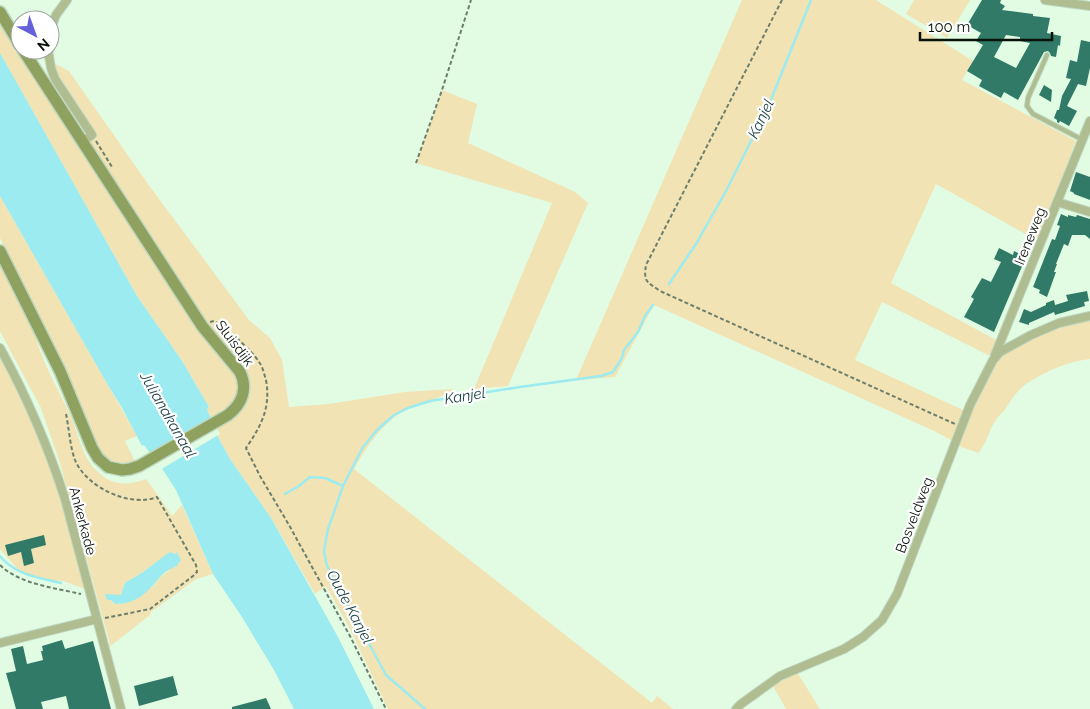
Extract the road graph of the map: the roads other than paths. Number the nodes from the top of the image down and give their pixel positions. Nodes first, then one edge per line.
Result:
1 (1045, 0) edge
2 (1090, 6) edge
3 (0, 12) edge
4 (10, 28) edge
5 (1047, 55) dead end
6 (29, 60) edge
7 (50, 60) edge
8 (1089, 126) edge
9 (1083, 140) junction
10 (82, 142) junction
11 (1057, 202) junction
12 (1090, 212) edge
13 (0, 251) edge
14 (1090, 316) edge
15 (0, 348) edge
16 (993, 360) junction
17 (97, 619) junction
18 (0, 643) edge
19 (121, 709) edge
20 (736, 709) edge

1 - 2 street
3 - 4 street
5 - 9 lane
6 - 10 street, Sluisdijk
7 - 10 street
8 - 9 street, Ireneweg
9 - 11 street, Ireneweg
10 - 13 street, Sluisdijk
11 - 12 street
11 - 16 street, Ireneweg
14 - 16 street, Bosveldweg
15 - 17 street, Ankerkade
16 - 20 street, Bosveldweg
17 - 18 street
17 - 19 street, Ankerkade

